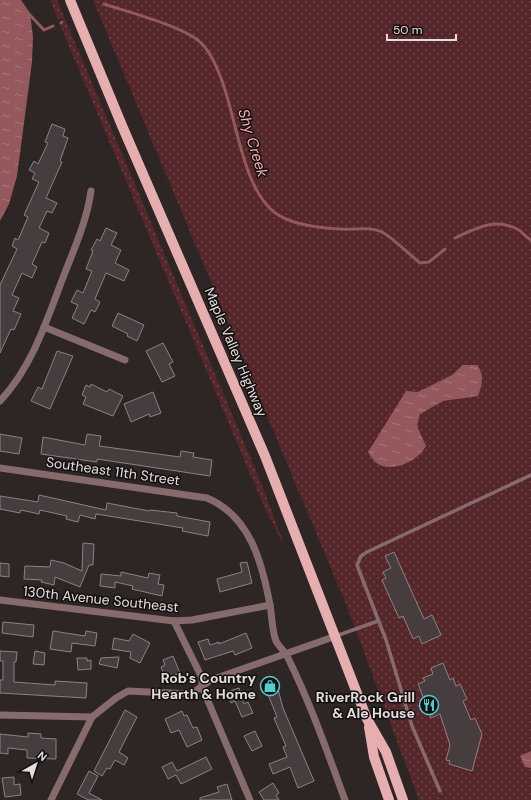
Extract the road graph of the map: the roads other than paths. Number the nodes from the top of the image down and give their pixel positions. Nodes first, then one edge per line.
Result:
1 (70, 0) edge
2 (91, 191) dead end
3 (44, 328) junction
4 (126, 360) dead end
5 (0, 401) edge
6 (0, 468) edge
7 (531, 475) edge
8 (0, 600) edge
9 (270, 605) junction
10 (174, 621) junction
11 (378, 621) junction
12 (336, 636) junction
13 (286, 654) junction
14 (202, 687) junction
15 (0, 715) edge
16 (92, 717) junction
17 (367, 719) junction
18 (440, 792) dead end
19 (51, 800) edge
20 (250, 800) edge
21 (345, 800) edge
22 (389, 800) edge
23 (403, 800) edge

1 - 12 main road, Maple Valley Highway
2 - 3 street
3 - 4 street
3 - 5 street
6 - 9 street, Southeast 11th Street
7 - 11 lane
8 - 10 street, 130th Avenue Southeast
9 - 10 street, 130th Avenue Southeast
9 - 13 street
10 - 14 street
11 - 12 lane
11 - 18 lane
12 - 13 street
12 - 17 main road, Maple Valley Highway
13 - 14 street
13 - 21 street
14 - 16 street
14 - 20 street
15 - 16 street
16 - 19 street
17 - 22 main road, Maple Valley Highway
17 - 23 main road, Maple Valley Highway

